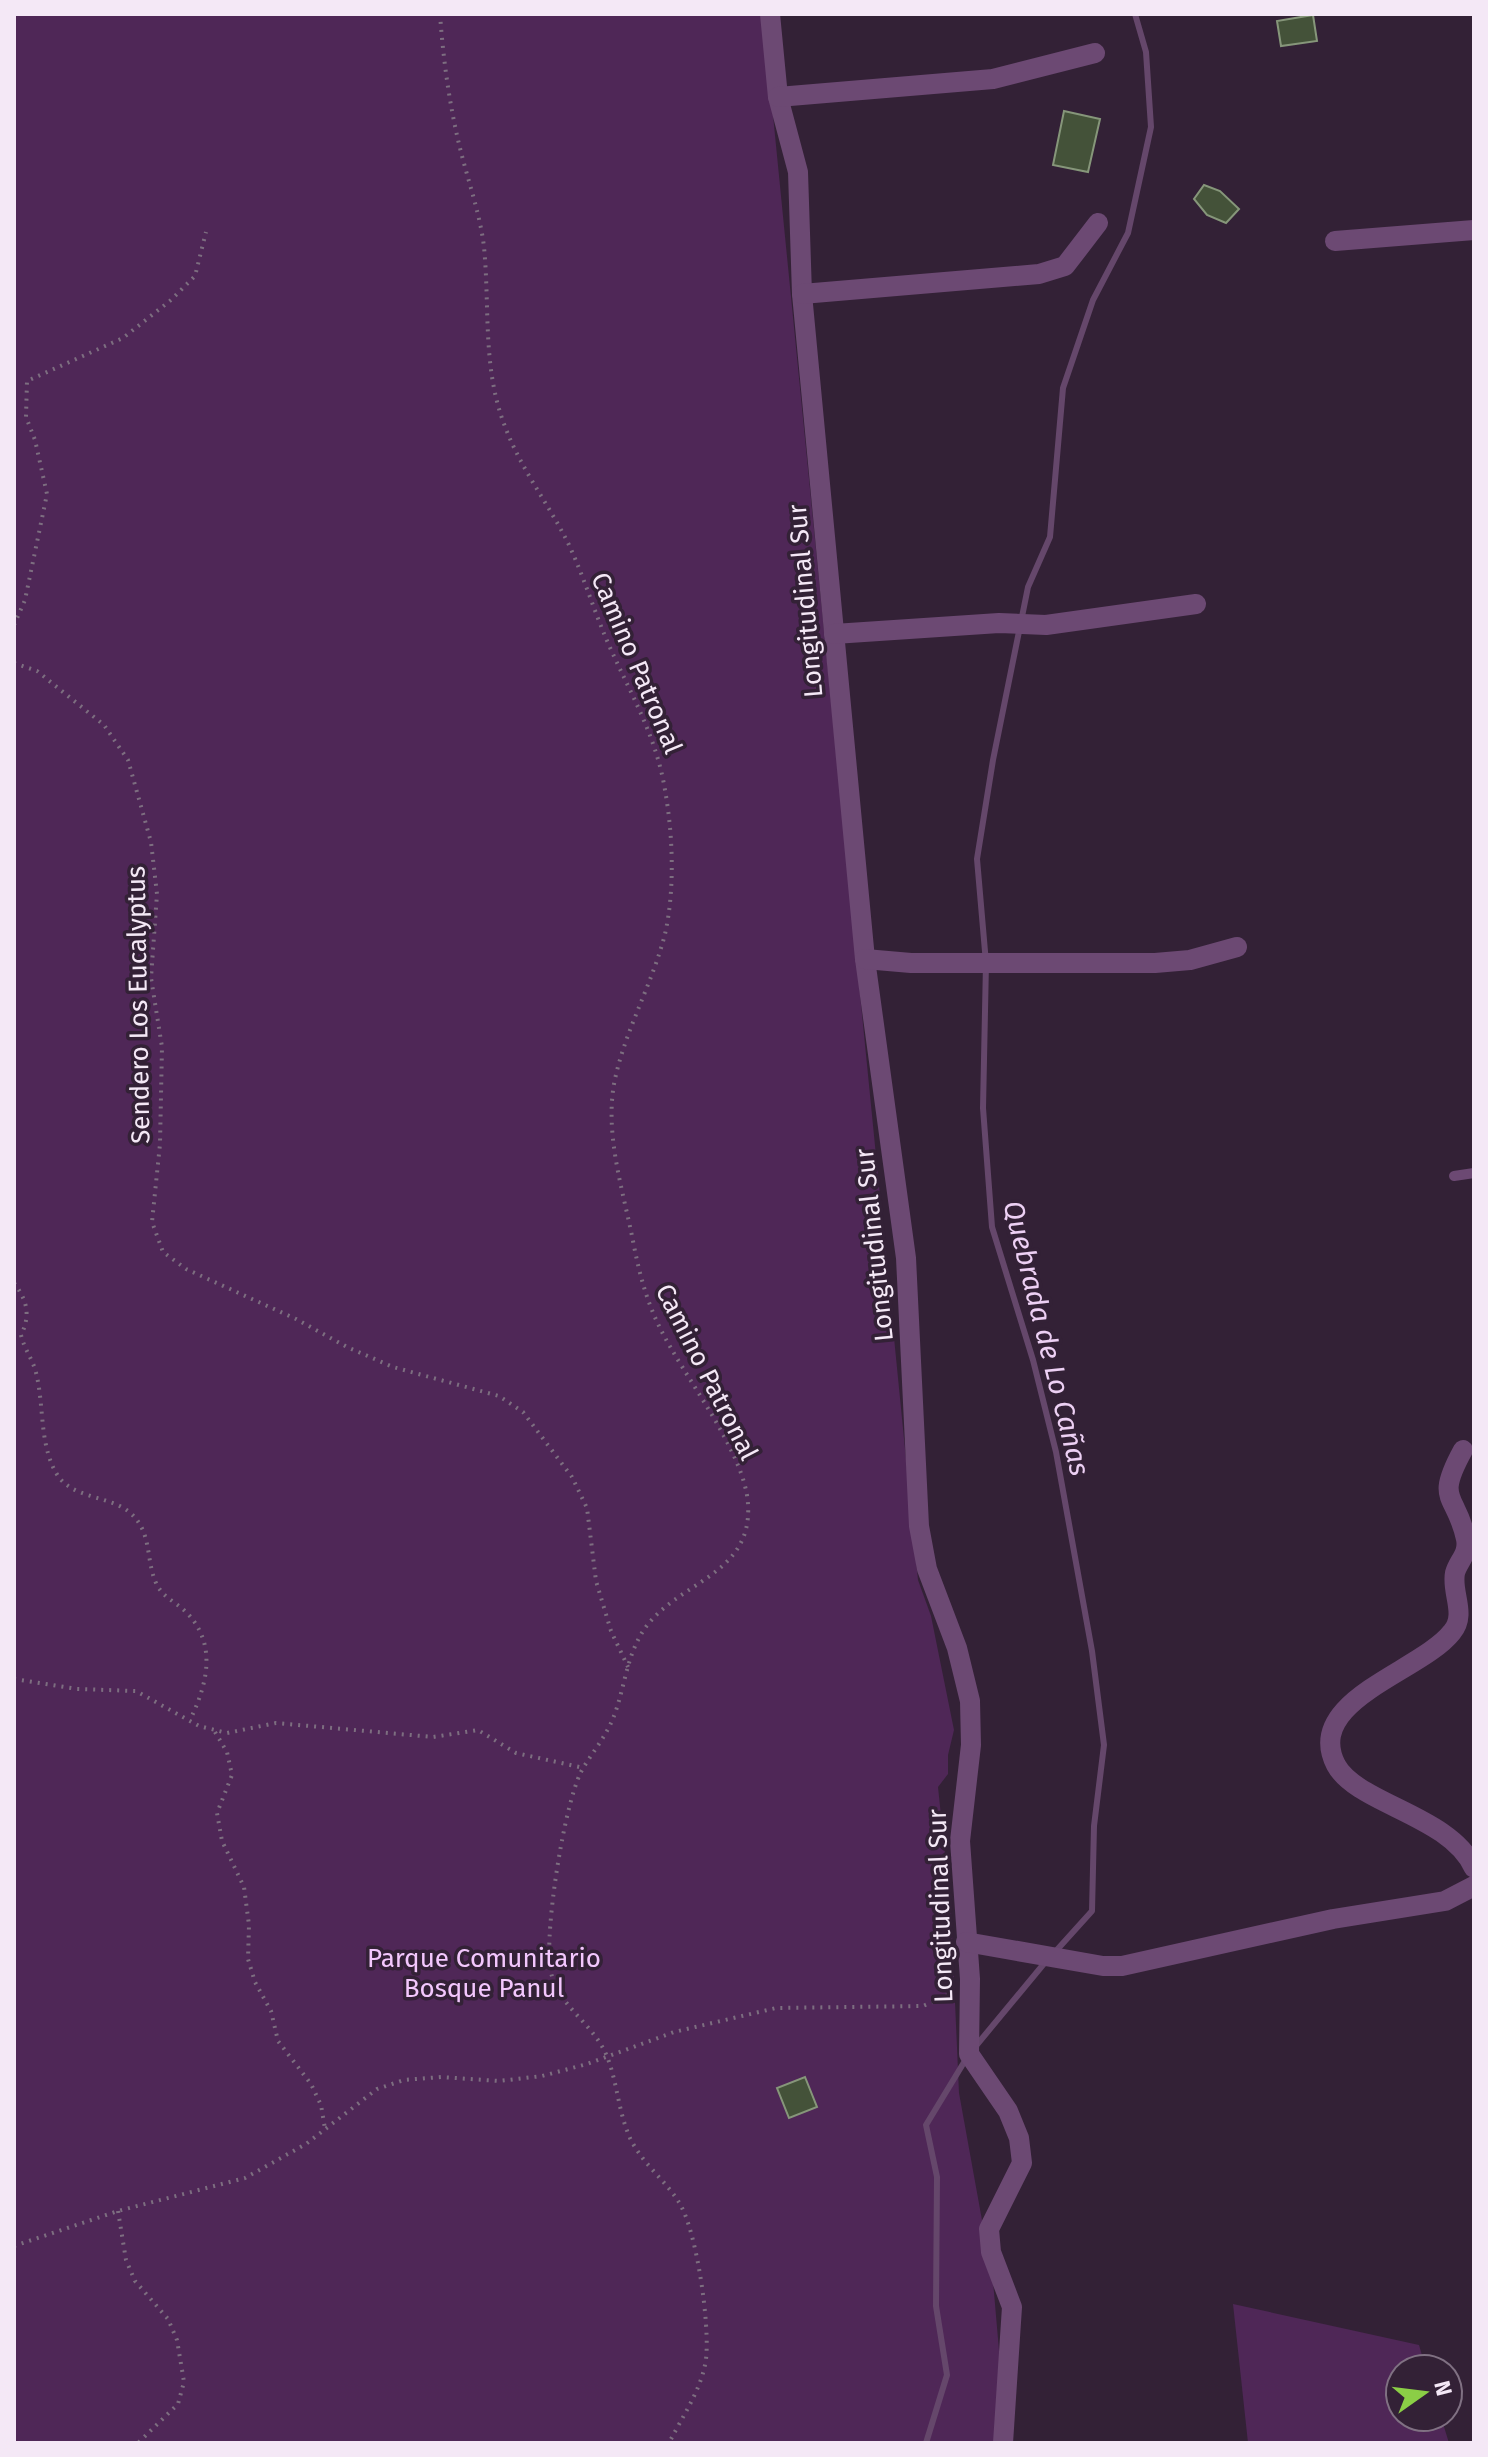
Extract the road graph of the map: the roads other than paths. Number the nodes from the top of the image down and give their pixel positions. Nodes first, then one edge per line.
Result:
1 (770, 14) edge
2 (1095, 53) dead end
3 (778, 97) junction
4 (1098, 223) dead end
5 (1474, 230) edge
6 (1335, 241) dead end
7 (802, 294) junction
8 (1196, 604) dead end
9 (834, 634) junction
10 (1237, 947) dead end
11 (865, 959) junction
12 (1474, 1173) edge
13 (1454, 1176) dead end
14 (1463, 1450) dead end
15 (1470, 1542) edge
16 (1466, 1605) edge
17 (1474, 1868) edge
18 (1474, 1886) edge
19 (966, 1942) junction
20 (1003, 2443) edge

1 - 3 street, Longitudinal Sur
2 - 3 street
3 - 7 street, Longitudinal Sur
4 - 7 street
5 - 6 street
7 - 9 street, Longitudinal Sur
8 - 9 street
9 - 11 street, Longitudinal Sur
10 - 11 street
11 - 19 street, Longitudinal Sur
12 - 13 lane
14 - 15 street
15 - 16 street
16 - 17 street
18 - 19 street
19 - 20 street, Longitudinal Sur

